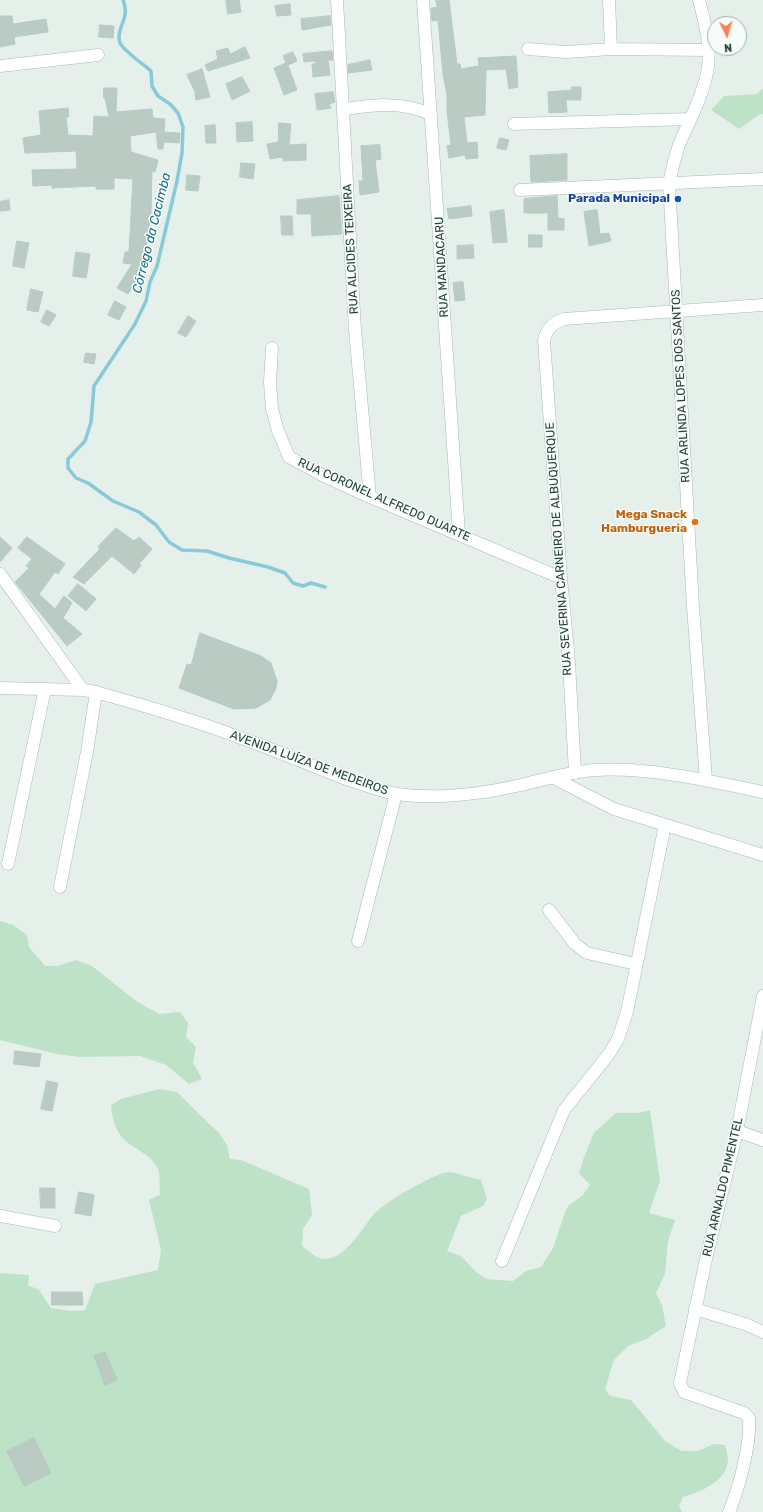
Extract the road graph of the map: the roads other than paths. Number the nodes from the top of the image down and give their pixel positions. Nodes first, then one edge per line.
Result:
1 (337, 0) edge
2 (423, 0) edge
3 (609, 0) edge
4 (699, 0) edge
5 (707, 35) edge
6 (528, 49) dead end
7 (611, 49) junction
8 (707, 50) edge
9 (98, 55) dead end
10 (709, 56) edge
11 (0, 66) edge
12 (344, 109) junction
13 (430, 114) junction
14 (691, 119) junction
15 (514, 124) dead end
16 (763, 179) edge
17 (669, 183) junction
18 (520, 190) dead end
19 (763, 305) edge
20 (676, 312) junction
21 (272, 348) dead end
22 (370, 497) junction
23 (459, 534) junction
24 (0, 574) edge
25 (561, 578) junction
26 (0, 688) edge
27 (45, 689) junction
28 (83, 690) junction
29 (96, 692) junction
30 (575, 773) junction
31 (552, 777) junction
32 (706, 780) junction
33 (763, 792) edge
34 (396, 794) junction
35 (665, 825) junction
36 (763, 855) edge
37 (8, 864) dead end
38 (60, 887) dead end
39 (549, 910) dead end
40 (358, 941) dead end
41 (636, 964) junction
42 (763, 996) edge
43 (737, 1131) junction
44 (763, 1140) edge
45 (0, 1216) edge
46 (55, 1226) dead end
47 (502, 1261) dead end
48 (695, 1309) junction
49 (763, 1332) edge
50 (729, 1512) edge

1 - 12 street, RUA ALCIDES TEIXEIRA
2 - 13 street, RUA MANDACARU
3 - 7 street
4 - 5 street, RUA ARLINDA LOPES DOS SANTOS
6 - 7 street
7 - 8 street
9 - 11 street
10 - 14 street, RUA ARLINDA LOPES DOS SANTOS
12 - 13 street
12 - 22 street, RUA ALCIDES TEIXEIRA
13 - 23 street, RUA MANDACARU
14 - 15 street
14 - 17 street, RUA ARLINDA LOPES DOS SANTOS
16 - 17 street
17 - 18 street
17 - 20 street, RUA ARLINDA LOPES DOS SANTOS
19 - 20 street
20 - 25 street, RUA SEVERINA CARNEIRO DE ALBUQUERQUE
20 - 32 street, RUA ARLINDA LOPES DOS SANTOS
21 - 22 street, RUA CORONEL ALFREDO DUARTE
22 - 23 street, RUA CORONEL ALFREDO DUARTE
23 - 25 street, RUA CORONEL ALFREDO DUARTE
24 - 28 street
25 - 30 street, RUA SEVERINA CARNEIRO DE ALBUQUERQUE
26 - 27 street, AVENIDA LUÍZA DE MEDEIROS
27 - 28 street, AVENIDA LUÍZA DE MEDEIROS
27 - 37 street
28 - 29 street, AVENIDA LUÍZA DE MEDEIROS
29 - 34 street, AVENIDA LUÍZA DE MEDEIROS
29 - 38 street
30 - 31 street, AVENIDA LUÍZA DE MEDEIROS
30 - 32 street, AVENIDA LUÍZA DE MEDEIROS
31 - 34 street, AVENIDA LUÍZA DE MEDEIROS
31 - 35 street
32 - 33 street, AVENIDA LUÍZA DE MEDEIROS
34 - 40 street
35 - 36 street
35 - 41 street
39 - 41 street
41 - 47 street
42 - 43 street, RUA ARNALDO PIMENTEL
43 - 44 street
43 - 48 street, RUA ARNALDO PIMENTEL
45 - 46 street
48 - 49 street
48 - 50 street, RUA ARNALDO PIMENTEL

